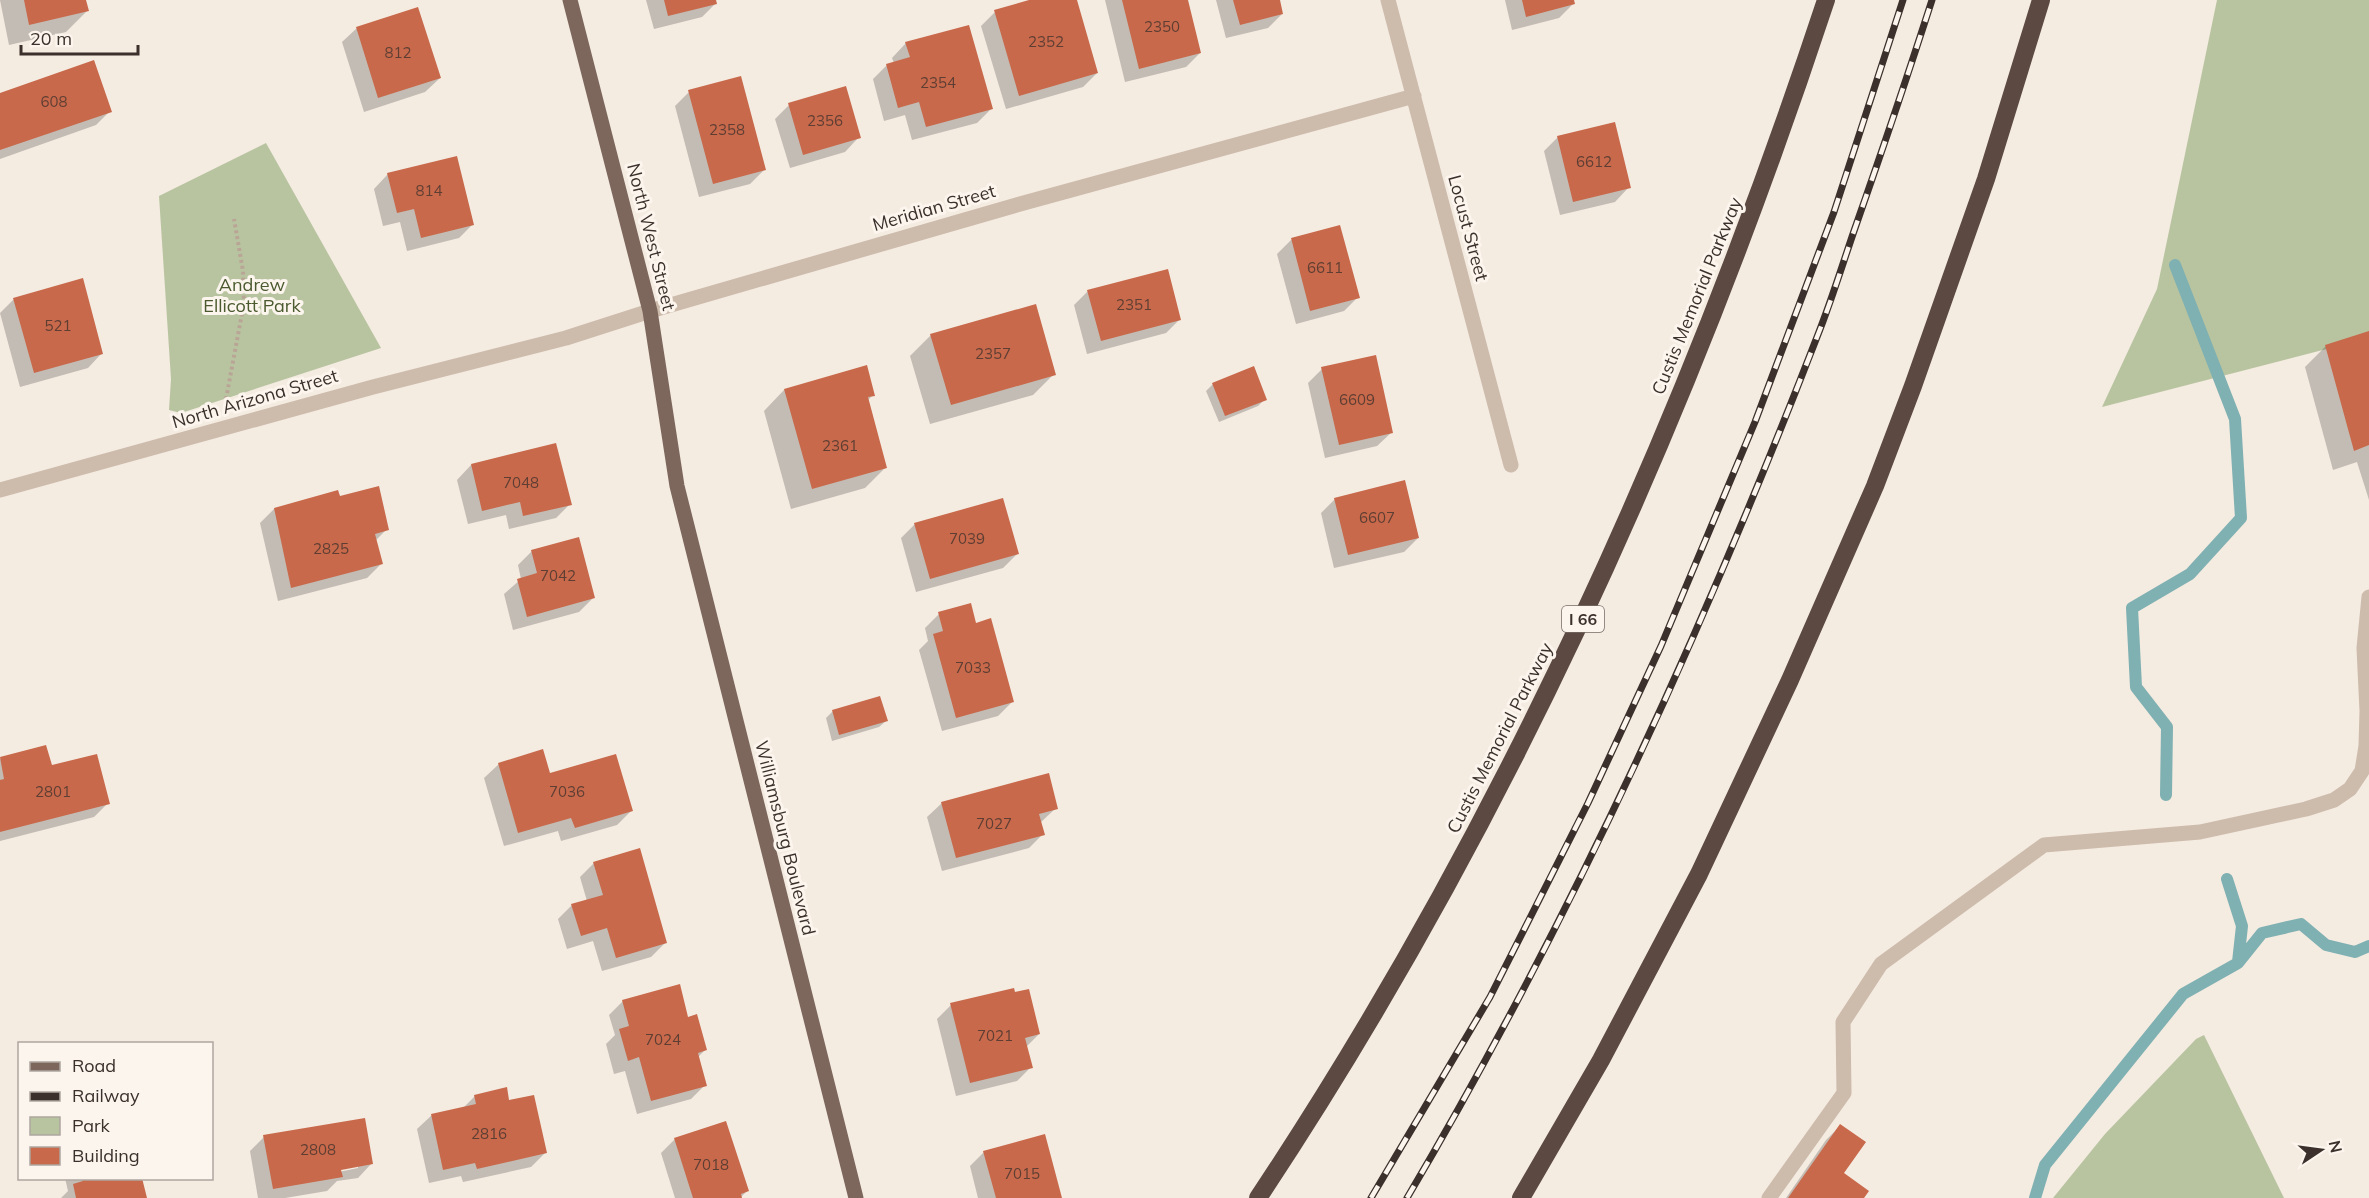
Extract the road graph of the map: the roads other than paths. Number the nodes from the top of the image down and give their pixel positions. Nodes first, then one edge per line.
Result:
1 (570, 0) edge
2 (1388, 0) edge
3 (1826, 0) edge
4 (2041, 0) edge
5 (1414, 96) junction
6 (650, 311) junction
7 (467, 362) joint
8 (1511, 465) dead end
9 (677, 486) joint
10 (0, 490) edge
11 (2369, 597) edge
12 (856, 1198) edge
13 (1258, 1198) edge
14 (1521, 1198) edge
15 (1769, 1198) edge

1 - 6 main road, North West Street
2 - 5 street, Locust Street
3 - 13 highway, Custis Memorial Parkway / I 66
4 - 14 highway
5 - 6 street, Meridian Street
5 - 8 street, Locust Street
6 - 7 street, Meridian Street
6 - 9 main road, North West Street
7 - 10 street, North Arizona Street
9 - 12 main road, Williamsburg Boulevard
11 - 15 street

